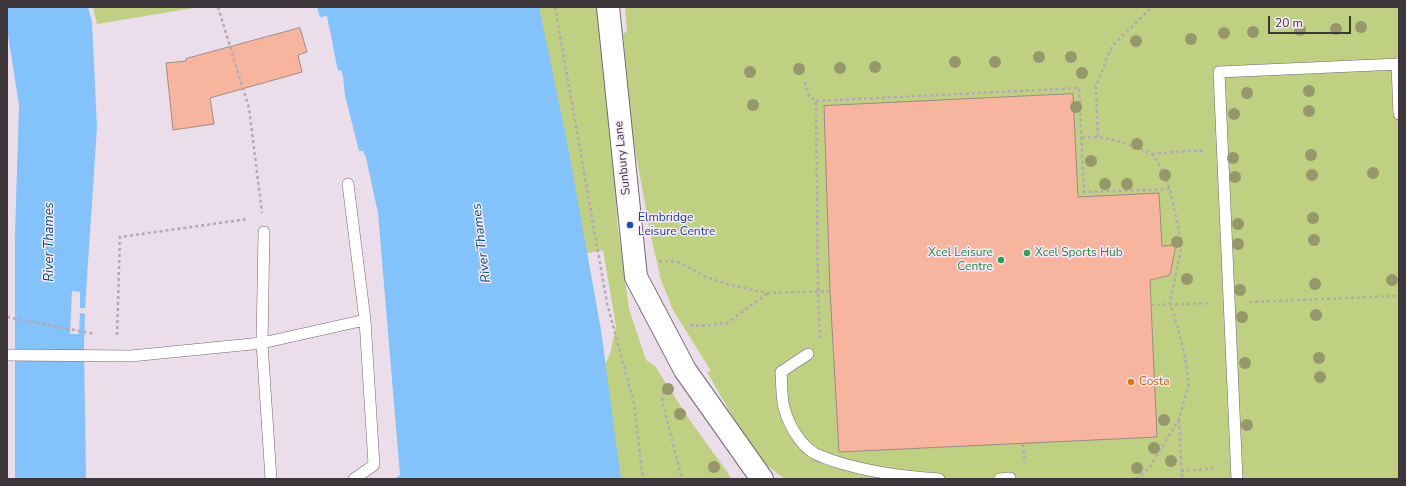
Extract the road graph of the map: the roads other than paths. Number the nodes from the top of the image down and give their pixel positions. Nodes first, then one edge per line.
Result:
1 (608, 7) edge
2 (1398, 64) edge
3 (1399, 114) edge
4 (348, 184) dead end
5 (264, 232) dead end
6 (365, 320) junction
7 (262, 343) junction
8 (808, 354) road end
9 (7, 355) edge
10 (271, 479) edge
11 (354, 479) edge
12 (762, 479) edge
13 (939, 479) edge
14 (1237, 479) edge

1 - 12 street, Sunbury Lane
2 - 3 lane
2 - 14 lane
4 - 6 lane
5 - 7 lane
6 - 7 lane
6 - 11 lane
7 - 9 lane
7 - 10 lane
8 - 13 lane

